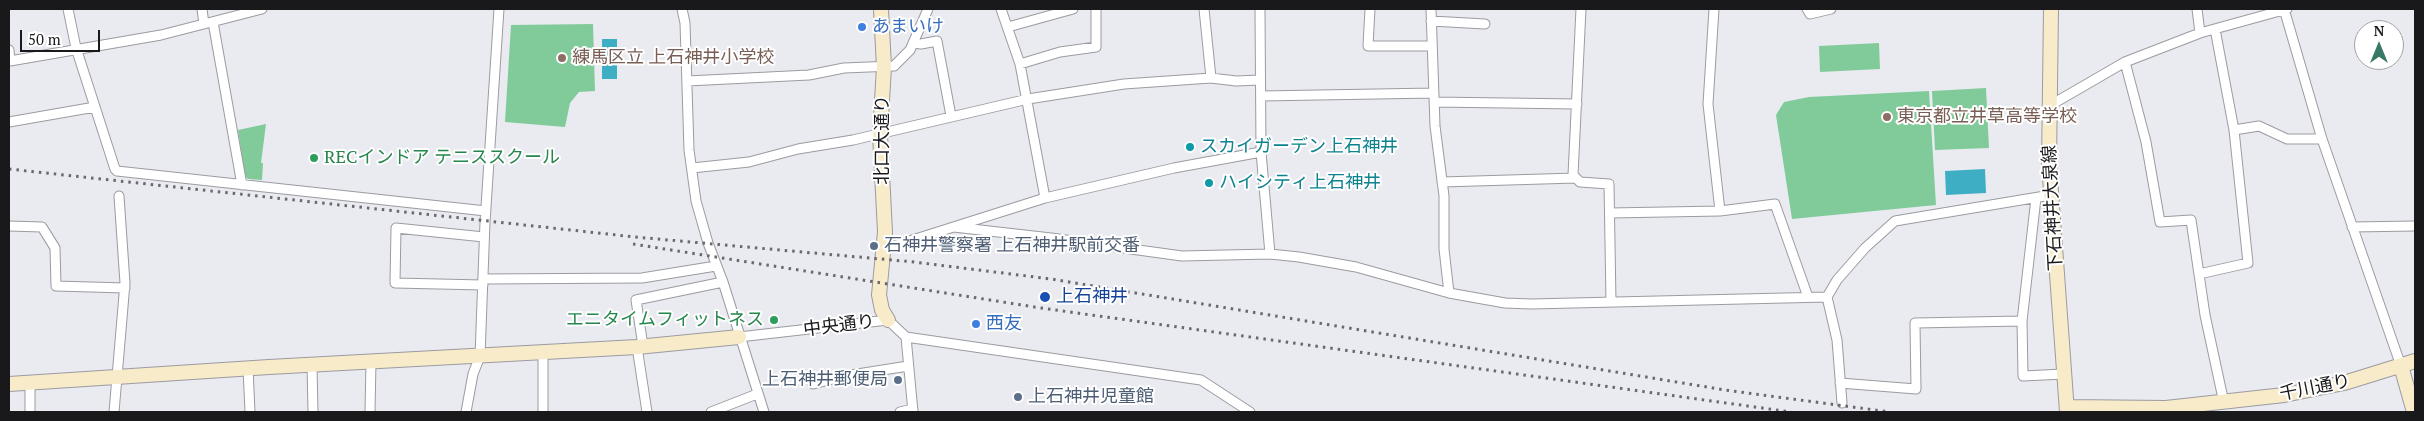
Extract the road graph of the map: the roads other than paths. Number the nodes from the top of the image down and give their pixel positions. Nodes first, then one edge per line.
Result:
1 (68, 9) edge
2 (202, 9) edge
3 (262, 9) edge
4 (499, 9) edge
5 (682, 9) edge
6 (880, 9) edge
7 (928, 9) edge
8 (1001, 9) edge
9 (1073, 9) edge
10 (1096, 9) edge
11 (1204, 9) edge
12 (1260, 9) edge
13 (1370, 9) edge
14 (1431, 9) edge
15 (1581, 9) edge
16 (1714, 9) edge
17 (1807, 9) edge
18 (1831, 9) edge
19 (2051, 9) edge
20 (2197, 9) edge
21 (2285, 9) edge
22 (1431, 21) junction
23 (208, 23) junction
24 (1485, 24) dead end
25 (1008, 27) junction
26 (2215, 29) junction
27 (2200, 33) junction
28 (913, 43) junction
29 (1432, 46) junction
30 (76, 48) junction
31 (9, 50) edge
32 (2125, 62) junction
33 (1020, 64) junction
34 (884, 67) junction
35 (1211, 78) junction
36 (1260, 80) junction
37 (687, 81) junction
38 (1261, 96) junction
39 (1434, 97) junction
40 (1028, 100) junction
41 (1577, 104) junction
42 (2050, 106) junction
43 (95, 107) junction
44 (951, 116) junction
45 (9, 122) edge
46 (2234, 130) junction
47 (880, 134) junction
48 (2322, 139) junction
49 (1261, 152) junction
50 (692, 168) junction
51 (1576, 178) junction
52 (1442, 182) junction
53 (242, 185) junction
54 (119, 196) dead end
55 (2051, 196) junction
56 (1045, 198) junction
57 (2036, 198) junction
58 (486, 211) junction
59 (1720, 211) junction
60 (1610, 213) junction
61 (9, 226) edge
62 (2415, 226) edge
63 (954, 227) junction
64 (2352, 228) junction
65 (484, 237) junction
66 (884, 249) junction
67 (1270, 254) junction
68 (716, 266) junction
69 (881, 272) joint
70 (2199, 274) junction
71 (483, 282) junction
72 (723, 282) junction
73 (125, 288) junction
74 (1449, 293) junction
75 (1808, 297) junction
76 (1827, 297) junction
77 (1611, 302) junction
78 (888, 320) junction
79 (2022, 321) junction
80 (739, 337) junction
81 (906, 337) junction
82 (640, 347) junction
83 (543, 353) junction
84 (480, 356) junction
85 (2415, 361) edge
86 (371, 362) junction
87 (312, 365) junction
88 (908, 366) junction
89 (2401, 366) junction
90 (248, 368) junction
91 (2064, 374) junction
92 (117, 376) junction
93 (9, 380) edge
94 (30, 382) junction
95 (1840, 383) junction
96 (813, 384) dead end
97 (757, 394) junction
98 (1842, 403) dead end
99 (2224, 403) junction
100 (2414, 408) edge
101 (2067, 410) edge
102 (913, 411) edge
103 (30, 412) edge
104 (114, 412) edge
105 (250, 412) edge
106 (313, 412) edge
107 (370, 412) edge
108 (466, 412) edge
109 (543, 412) edge
110 (647, 412) edge
111 (711, 412) edge
112 (764, 412) edge
113 (900, 412) edge
114 (1250, 412) edge

1 - 30 street
2 - 23 street
3 - 23 street
4 - 58 street
5 - 37 street
6 - 34 street, 北口大通り
7 - 28 street
8 - 25 street
9 - 25 street
10 - 33 street
11 - 35 street
12 - 36 street
13 - 29 street
14 - 22 street
15 - 41 street
16 - 59 street
17 - 18 street
19 - 42 street, 下石神井大泉線
20 - 27 street
21 - 26 street
21 - 48 street
22 - 24 street
22 - 29 street
23 - 30 street
23 - 53 street
25 - 33 street
26 - 27 street
26 - 46 street
27 - 32 street
28 - 34 street
28 - 44 street
29 - 39 street
30 - 31 street
30 - 43 street
32 - 42 street
32 - 70 street
33 - 40 street
34 - 37 street
34 - 47 street, 北口大通り
35 - 36 street
35 - 40 street
36 - 38 street
37 - 50 street
38 - 39 street
38 - 49 street
39 - 41 street
39 - 52 street
40 - 44 street
40 - 56 street
41 - 51 street
42 - 55 street, 下石神井大泉線
43 - 45 street
43 - 53 street
44 - 47 street
46 - 48 street
46 - 70 street
47 - 50 street
47 - 66 street, 北口大通り
48 - 64 street
49 - 56 street
49 - 67 street
50 - 68 street
51 - 52 street
51 - 60 street
52 - 74 street
53 - 58 street
54 - 73 street
55 - 57 street
55 - 91 street, 下石神井大泉線
56 - 63 street
57 - 76 street
57 - 79 street
58 - 65 street
59 - 60 street
59 - 75 street
60 - 77 street
61 - 73 street
62 - 64 street
63 - 66 street
63 - 67 street
64 - 89 street
65 - 71 street
65 - 71 street
66 - 69 street, 北口大通り
67 - 74 street
68 - 71 street
68 - 72 street
69 - 78 street, 中央通り
70 - 99 street
71 - 84 street
72 - 80 street
72 - 82 street
73 - 92 street
74 - 77 street
75 - 76 street
75 - 77 street
76 - 95 street
78 - 80 street, 中央通り
78 - 81 street
79 - 91 street
79 - 95 street
80 - 82 street
80 - 97 street
81 - 88 street
81 - 114 street
82 - 83 street
82 - 110 street
83 - 84 street
83 - 109 street
84 - 86 street
84 - 108 street
85 - 89 street, 千川通り
86 - 87 street
86 - 107 street
87 - 90 street
87 - 106 street
88 - 96 street
88 - 102 street
89 - 99 street, 千川通り
89 - 100 street
90 - 92 street
90 - 105 street
91 - 101 street, 下石神井大泉線
92 - 94 street
92 - 104 street
93 - 94 street
94 - 103 street
95 - 98 street
97 - 111 street
97 - 112 street
99 - 101 street, 千川通り
102 - 113 street

